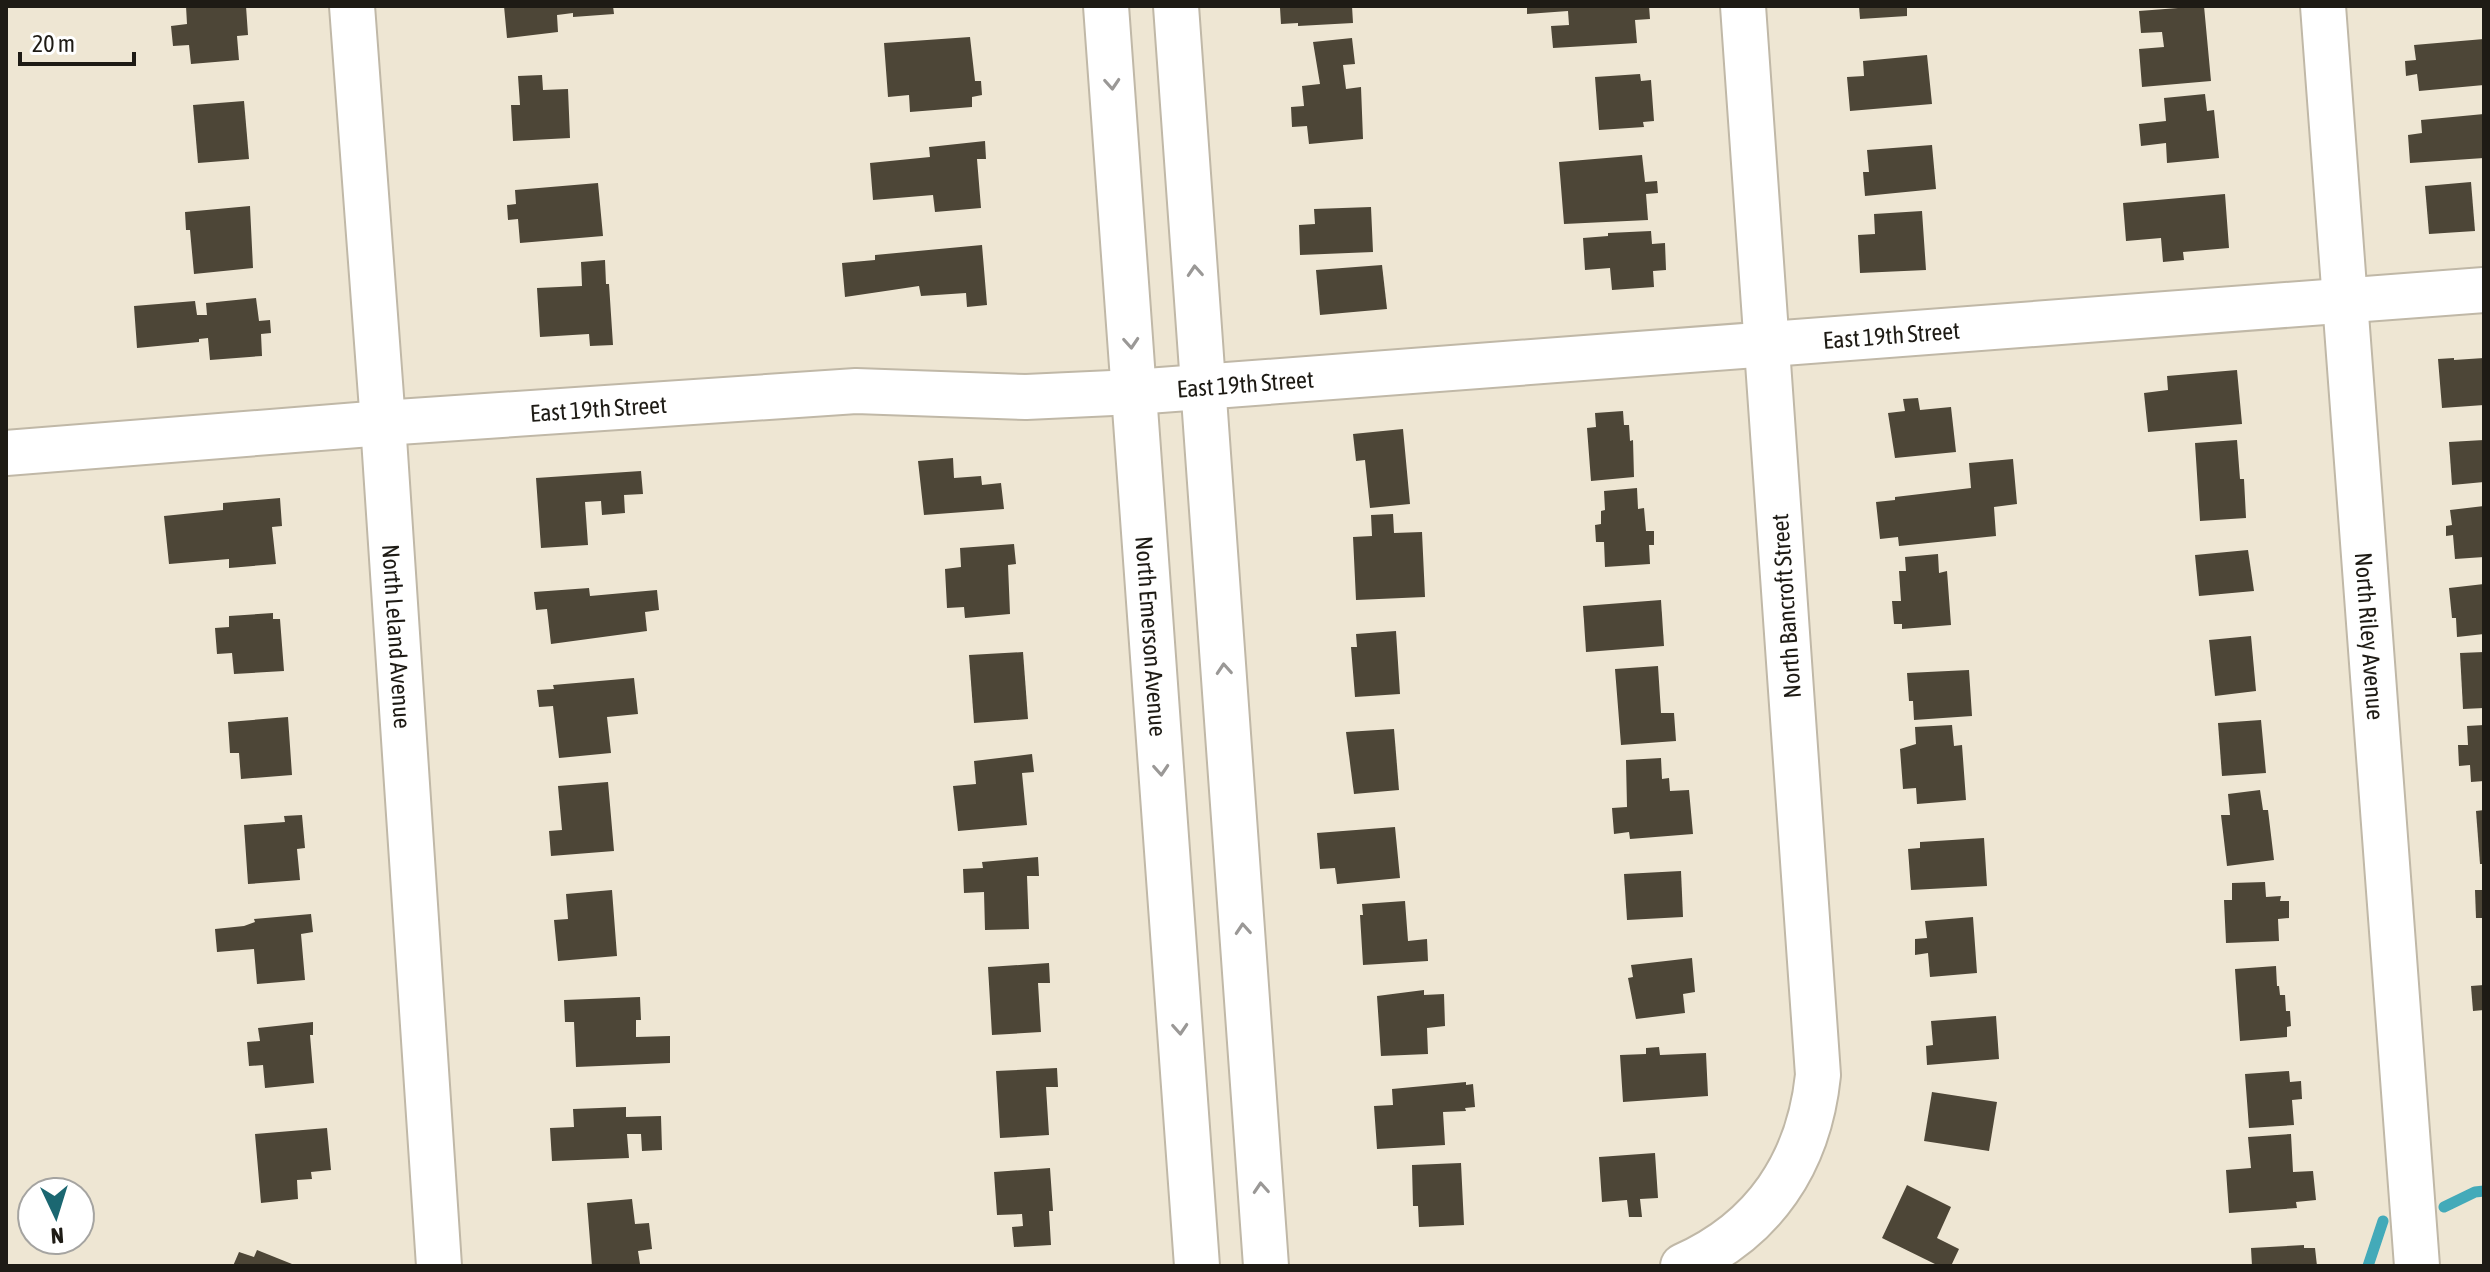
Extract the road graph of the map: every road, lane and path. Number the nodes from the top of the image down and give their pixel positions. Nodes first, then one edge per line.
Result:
1 (352, 6) edge
2 (1106, 6) edge
3 (1176, 6) edge
4 (1743, 6) edge
5 (2323, 6) edge
6 (2484, 290) edge
7 (2346, 300) junction
8 (1767, 343) junction
9 (1204, 387) junction
10 (1134, 392) junction
11 (383, 423) junction
12 (6, 453) edge
13 (439, 1266) edge
14 (1197, 1266) edge
15 (1266, 1266) edge
16 (1683, 1266) edge
17 (2417, 1266) edge

1 - 11 street, North Leland Avenue
2 -> 10 street, North Emerson Avenue
9 -> 3 street
4 - 8 street, North Bancroft Street
5 - 7 street, North Riley Avenue
6 - 7 street, East 19th Street
7 - 8 street, East 19th Street
7 - 17 street, North Riley Avenue
8 - 9 street, East 19th Street
8 - 16 street, North Bancroft Street
9 - 10 street, East 19th Street
15 -> 9 street
10 - 11 street, East 19th Street
10 -> 14 street, North Emerson Avenue
11 - 12 street, East 19th Street
11 - 13 street, North Leland Avenue

